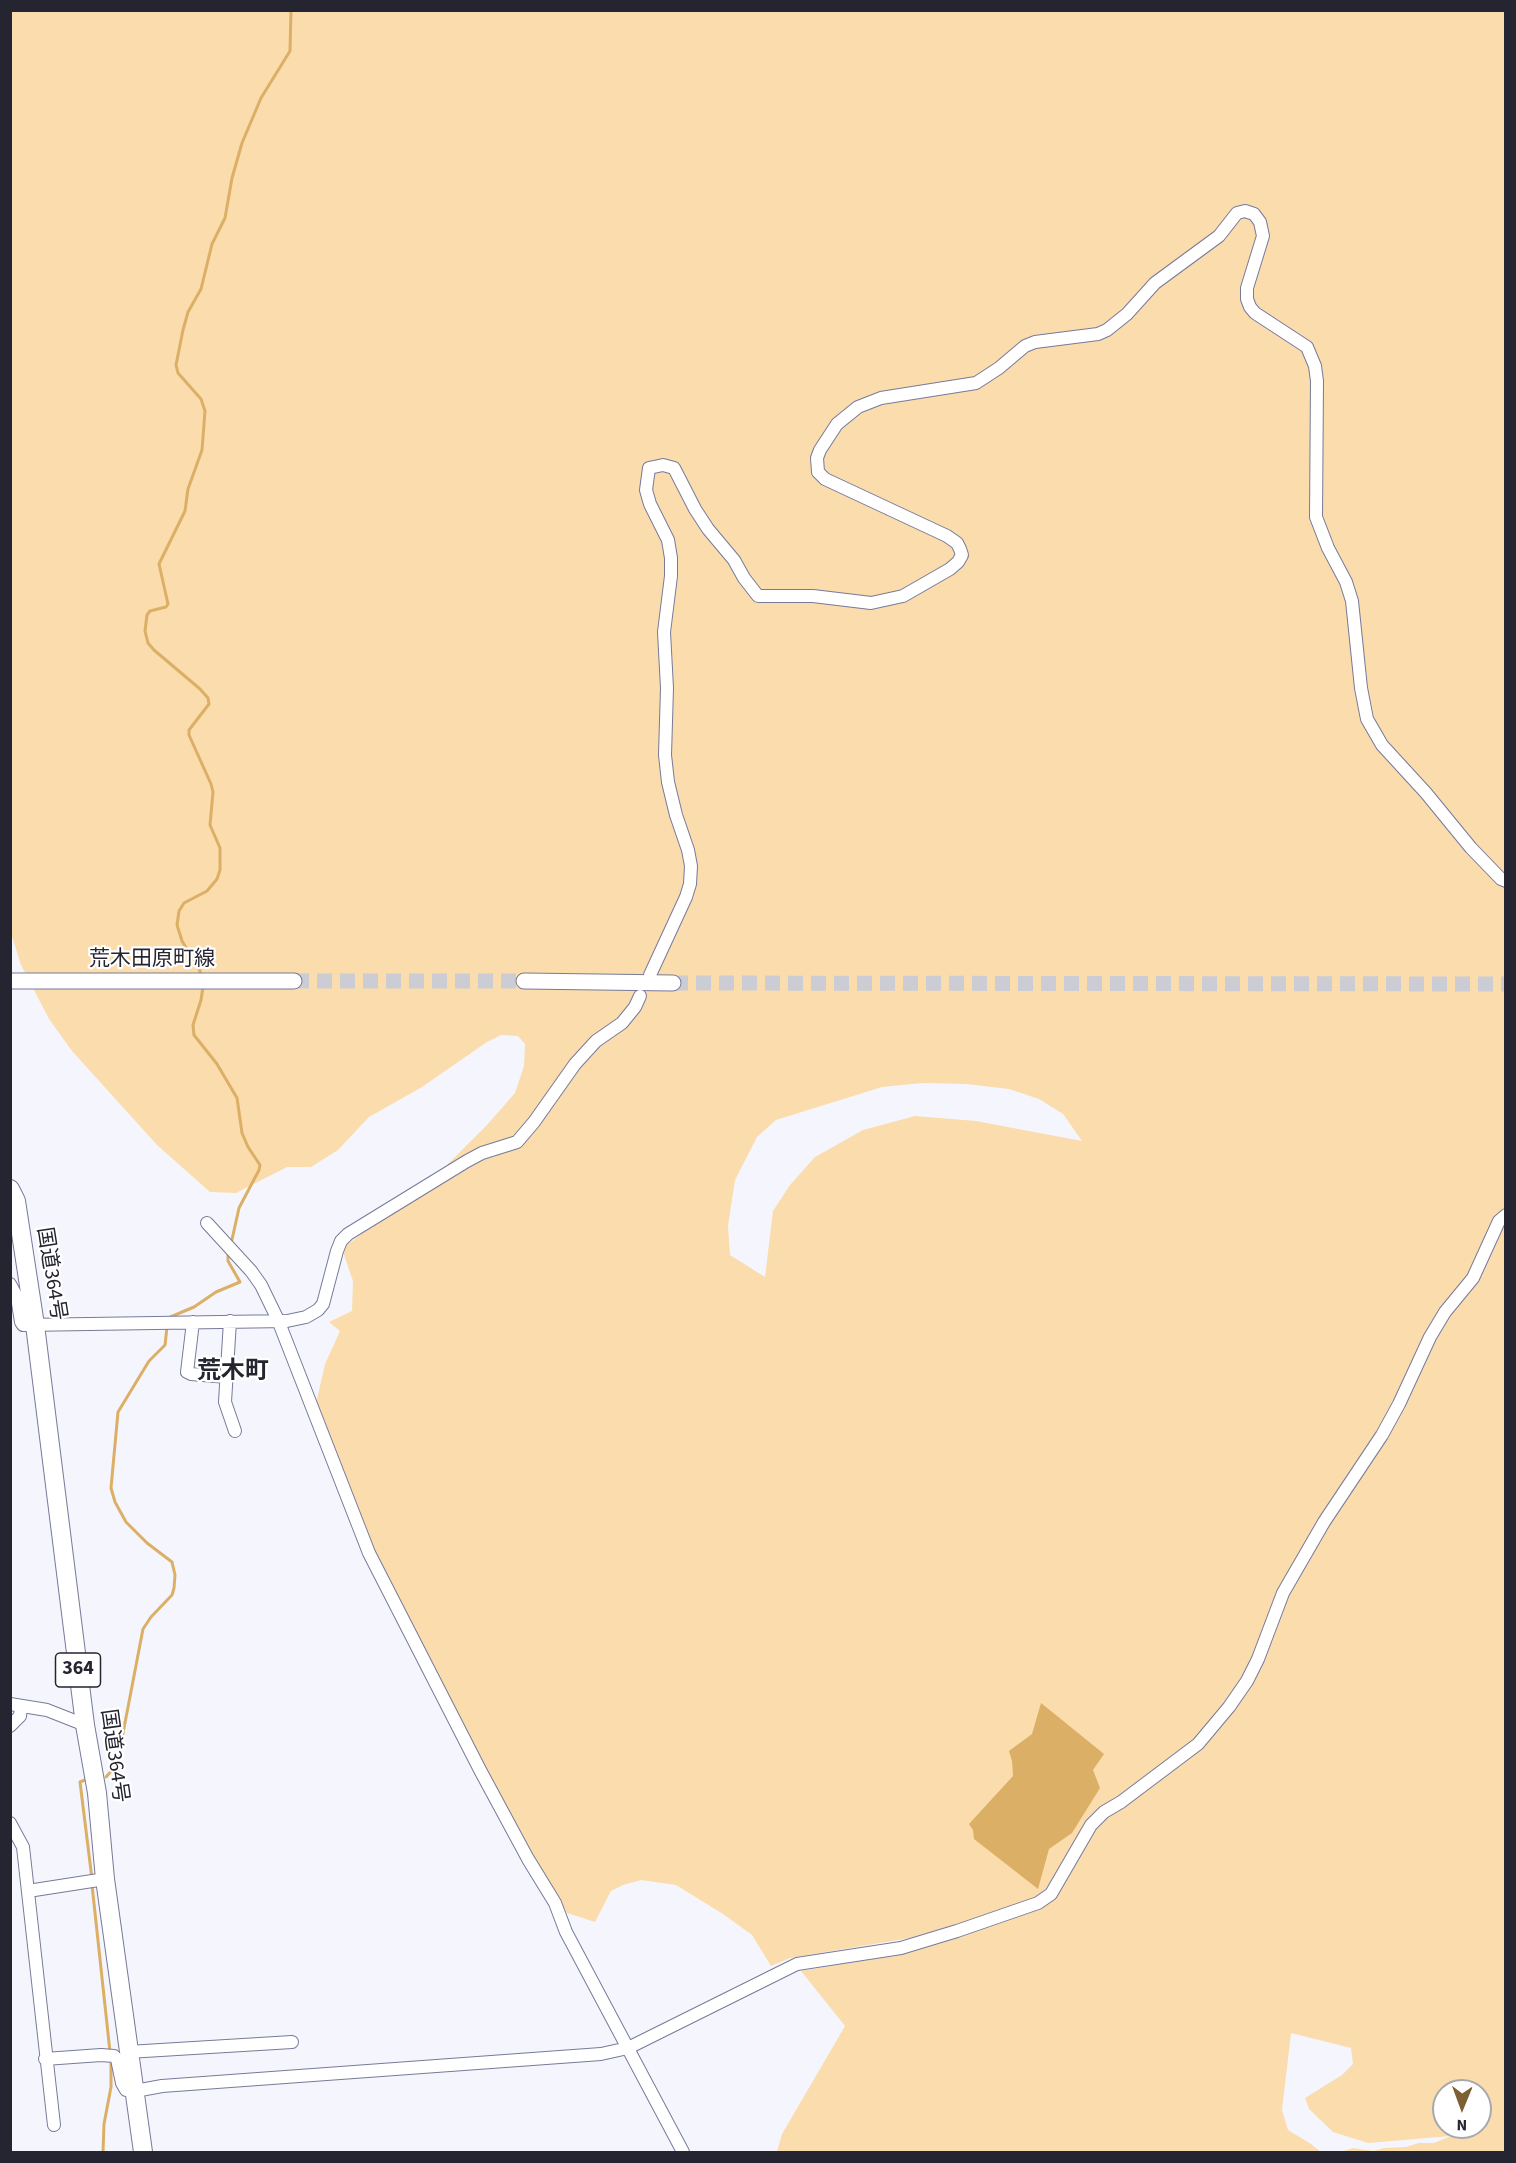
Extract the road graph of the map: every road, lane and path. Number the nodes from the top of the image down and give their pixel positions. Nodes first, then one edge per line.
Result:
1 (1506, 881) edge
2 (650, 975) dead end
3 (10, 981) edge
4 (294, 981) tunnel mouth
5 (524, 981) tunnel mouth
6 (673, 983) tunnel mouth
7 (640, 996) dead end
8 (10, 1189) edge
9 (1506, 1215) edge
10 (207, 1223) dead end
11 (10, 1284) edge
12 (278, 1320) junction
13 (230, 1321) junction
14 (193, 1322) junction
15 (35, 1326) junction
16 (226, 1377) junction
17 (236, 1431) dead end
18 (16, 1705) edge
19 (85, 1725) junction
20 (10, 1726) edge
21 (10, 1823) edge
22 (105, 1880) junction
23 (28, 1891) junction
24 (292, 2042) dead end
25 (628, 2048) junction
26 (128, 2052) junction
27 (45, 2058) junction
28 (135, 2091) junction
29 (54, 2125) dead end
30 (143, 2152) edge
31 (683, 2152) edge

1 - 2 street
3 - 4 main road, 荒木田原町線
5 - 6 main road
7 - 12 street
8 - 15 highway, 国道364号 / 364
9 - 25 street
10 - 12 street
11 - 15 street
12 - 13 street
12 - 25 street
13 - 14 street
13 - 16 street
14 - 15 street
14 - 16 street
15 - 19 highway, 国道364号 / 364
16 - 17 street
18 - 19 street
18 - 20 street
19 - 22 highway, 国道364号 / 364
21 - 23 street
22 - 23 street
22 - 26 highway, 国道364号 / 364
23 - 27 street
24 - 26 street
25 - 28 street
25 - 31 street
26 - 28 highway, 国道364号 / 364
27 - 28 street
27 - 29 street
28 - 30 highway, 国道364号 / 364

